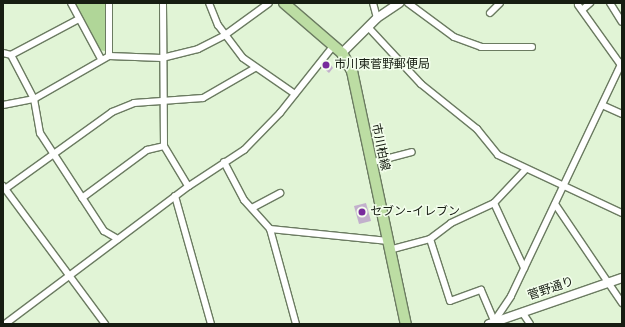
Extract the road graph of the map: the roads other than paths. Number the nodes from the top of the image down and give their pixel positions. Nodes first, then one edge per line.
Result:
1 (70, 3) edge
2 (109, 3) edge
3 (163, 3) edge
4 (209, 3) edge
5 (269, 3) edge
6 (284, 3) edge
7 (373, 3) edge
8 (399, 3) edge
9 (408, 3) edge
10 (500, 3) edge
11 (590, 3) edge
12 (610, 3) edge
13 (490, 13) dead end
14 (79, 18) junction
15 (377, 18) junction
16 (622, 22) edge
17 (368, 27) junction
18 (225, 35) junction
19 (334, 45) junction
20 (532, 47) dead end
21 (3, 53) edge
22 (342, 53) junction
23 (11, 55) junction
24 (109, 56) junction
25 (162, 58) junction
26 (101, 59) junction
27 (621, 64) edge
28 (255, 68) junction
29 (295, 94) junction
30 (34, 99) junction
31 (162, 102) junction
32 (602, 104) junction
33 (3, 106) edge
34 (622, 114) edge
35 (164, 146) junction
36 (412, 152) dead end
37 (54, 154) junction
38 (224, 162) junction
39 (370, 163) junction
40 (525, 170) junction
41 (564, 185) junction
42 (188, 186) junction
43 (4, 188) edge
44 (280, 193) dead end
45 (175, 196) junction
46 (82, 198) junction
47 (494, 203) junction
48 (555, 204) junction
49 (252, 208) junction
50 (622, 213) edge
51 (270, 229) junction
52 (118, 239) junction
53 (430, 239) junction
54 (388, 245) junction
55 (524, 268) junction
56 (69, 276) junction
57 (622, 278) edge
58 (608, 282) junction
59 (622, 303) edge
60 (522, 312) junction
61 (492, 322) edge
62 (5, 324) edge
63 (105, 324) edge
64 (211, 324) edge
65 (296, 324) edge
66 (406, 324) edge
67 (530, 324) edge

1 - 14 street
2 - 24 street
3 - 25 street
4 - 18 street
5 - 18 street
6 - 19 main road, 市川柏線
7 - 15 street
8 - 15 street
9 - 20 street
10 - 13 street
11 - 27 street
12 - 16 street
14 - 23 street
14 - 26 street
15 - 17 street
17 - 22 street
17 - 40 street
18 - 25 street
18 - 28 street
19 - 22 main road, 市川柏線
19 - 29 street
21 - 23 street
22 - 39 main road, 市川柏線
23 - 30 street
24 - 25 street
24 - 26 street
25 - 31 street
26 - 30 street
27 - 32 street
28 - 29 street
28 - 31 street
29 - 38 street
30 - 33 street
30 - 37 street
31 - 35 street
31 - 37 street
32 - 34 street
32 - 41 street
35 - 42 street
35 - 46 street
36 - 39 street
37 - 43 street
37 - 46 street
38 - 42 street
38 - 49 street
39 - 54 main road, 市川柏線
40 - 41 street
40 - 47 street
41 - 48 street
41 - 50 street
42 - 45 street
43 - 56 street
44 - 49 street
45 - 52 street
45 - 64 street
46 - 52 street
47 - 53 street
47 - 55 street
48 - 55 street
48 - 58 street
49 - 51 street
51 - 54 street
51 - 65 street
52 - 56 street
53 - 54 street
53 - 61 street
54 - 66 main road, 市川柏線
55 - 61 street
56 - 62 street
56 - 63 street
57 - 58 street, 菅野通り
58 - 59 street
58 - 60 street, 菅野通り
60 - 61 street, 菅野通り
60 - 67 street

